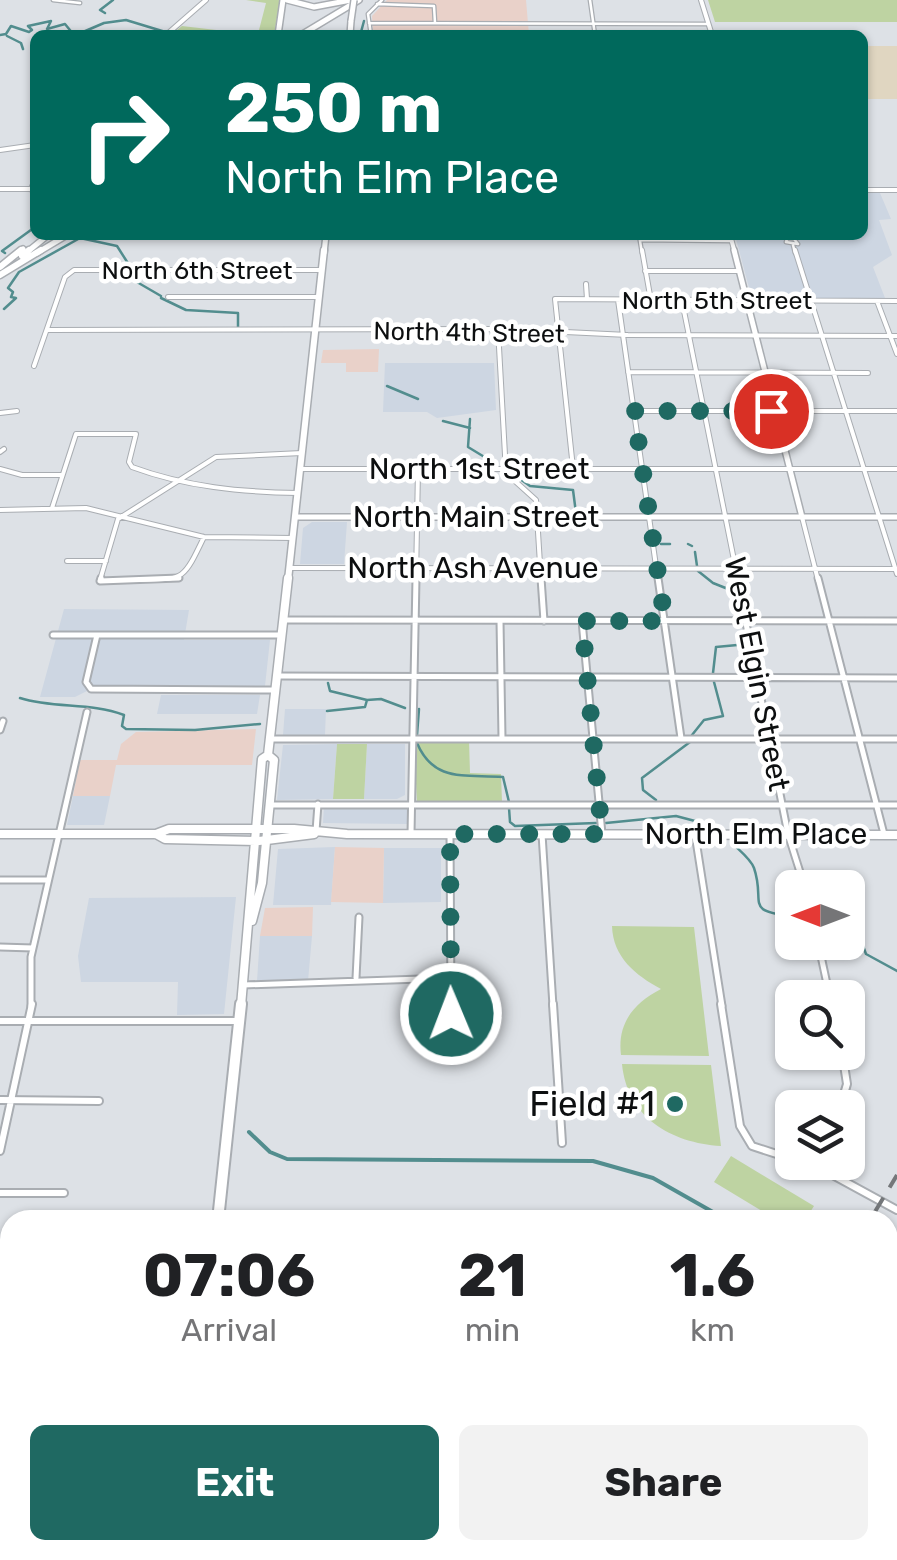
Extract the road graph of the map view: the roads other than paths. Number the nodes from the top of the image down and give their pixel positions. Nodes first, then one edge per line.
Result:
1 (54, 0) edge
2 (206, 0) edge
3 (285, 0) edge
4 (354, 0) edge
5 (382, 0) edge
6 (590, 0) edge
7 (701, 0) edge
8 (68, 1) edge
9 (80, 4) dead end
10 (377, 4) junction
11 (435, 23) junction
12 (369, 24) junction
13 (594, 24) junction
14 (708, 24) junction
15 (171, 30) edge
16 (279, 30) edge
17 (306, 30) edge
18 (351, 30) edge
19 (370, 30) edge
20 (595, 30) edge
21 (710, 30) edge
22 (30, 147) edge
23 (0, 150) edge
24 (30, 187) edge
25 (0, 190) edge
26 (868, 190) edge
27 (897, 190) edge
28 (38, 240) edge
29 (58, 240) edge
30 (325, 240) edge
31 (640, 240) edge
32 (731, 240) edge
33 (793, 245) dead end
34 (322, 270) junction
35 (645, 271) junction
36 (739, 271) junction
37 (0, 272) edge
38 (586, 284) dead end
39 (168, 297) dead end
40 (319, 297) junction
41 (586, 298) junction
42 (618, 300) junction
43 (650, 301) junction
44 (682, 301) junction
45 (747, 301) junction
46 (811, 301) junction
47 (877, 301) junction
48 (897, 301) edge
49 (498, 329) junction
50 (47, 330) junction
51 (316, 330) junction
52 (558, 334) junction
53 (623, 335) junction
54 (689, 336) junction
55 (756, 336) junction
56 (822, 336) junction
57 (894, 336) edge
58 (897, 354) edge
59 (34, 366) dead end
60 (628, 372) junction
61 (696, 372) junction
62 (766, 372) junction
63 (834, 373) junction
64 (868, 373) dead end
65 (18, 411) dead end
66 (634, 411) junction
67 (704, 411) junction
68 (776, 411) junction
69 (846, 411) junction
70 (897, 411) edge
71 (0, 413) edge
72 (302, 454) junction
73 (0, 469) edge
74 (300, 469) junction
75 (418, 469) junction
76 (506, 469) junction
77 (573, 469) junction
78 (642, 469) junction
79 (716, 469) junction
80 (790, 469) junction
81 (864, 470) junction
82 (897, 470) edge
83 (62, 475) junction
84 (176, 481) junction
85 (298, 492) junction
86 (52, 508) junction
87 (0, 510) edge
88 (122, 517) junction
89 (295, 517) junction
90 (418, 517) junction
91 (537, 517) junction
92 (649, 517) junction
93 (726, 517) junction
94 (802, 517) junction
95 (880, 517) junction
96 (897, 517) edge
97 (204, 537) junction
98 (293, 538) junction
99 (67, 561) dead end
100 (106, 561) junction
101 (289, 568) junction
102 (416, 568) junction
103 (540, 568) junction
104 (657, 568) junction
105 (736, 568) junction
106 (816, 568) junction
107 (896, 570) edge
108 (284, 620) junction
109 (416, 620) junction
110 (500, 620) junction
111 (544, 621) junction
112 (582, 621) junction
113 (665, 621) junction
114 (744, 621) junction
115 (829, 621) junction
116 (897, 621) edge
117 (53, 635) dead end
118 (282, 635) junction
119 (97, 636) junction
120 (277, 676) junction
121 (415, 677) junction
122 (500, 677) junction
123 (587, 678) junction
124 (672, 678) junction
125 (758, 678) junction
126 (844, 678) junction
127 (897, 678) edge
128 (276, 690) junction
129 (87, 712) dead end
130 (3, 720) dead end
131 (0, 730) edge
132 (411, 738) junction
133 (502, 738) junction
134 (593, 738) junction
135 (681, 738) junction
136 (270, 739) junction
137 (770, 739) junction
138 (860, 739) junction
139 (897, 739) edge
140 (268, 755) junction
141 (270, 804) junction
142 (318, 804) junction
143 (412, 804) junction
144 (599, 804) junction
145 (783, 805) junction
146 (877, 805) junction
147 (897, 805) edge
148 (0, 834) edge
149 (59, 834) junction
150 (253, 834) junction
151 (266, 834) junction
152 (316, 834) junction
153 (411, 834) junction
154 (450, 834) junction
155 (542, 834) junction
156 (602, 834) junction
157 (695, 834) junction
158 (788, 834) junction
159 (884, 834) junction
160 (897, 834) edge
161 (799, 870) edge
162 (0, 880) edge
163 (48, 880) junction
164 (360, 916) dead end
165 (249, 930) junction
166 (0, 948) edge
167 (33, 948) junction
168 (356, 978) junction
169 (450, 978) junction
170 (244, 985) junction
171 (451, 1014) dead end
172 (0, 1021) edge
173 (29, 1021) junction
174 (240, 1021) junction
175 (0, 1100) edge
176 (11, 1100) junction
177 (99, 1100) dead end
178 (562, 1143) dead end
179 (0, 1152) edge
180 (775, 1153) edge
181 (842, 1180) edge
182 (0, 1193) edge
183 (64, 1193) dead end
184 (219, 1210) edge
185 (897, 1210) edge

1 - 8 street
2 - 15 street
3 - 4 highway
3 - 16 highway
4 - 17 highway
4 - 18 main road, bridge
5 - 10 street
6 - 13 street
7 - 14 street
8 - 9 street
10 - 11 street
10 - 12 street
11 - 12 street
11 - 13 street
12 - 19 street
13 - 14 street
13 - 20 street
14 - 21 street
22 - 23 street
24 - 25 street
26 - 27 street
28 - 37 highway
29 - 37 highway
30 - 34 main road
31 - 35 street
32 - 36 street
33 - 46 street
34 - 40 main road
34 - 50 street, North 6th Street
35 - 36 street
35 - 43 street
36 - 45 street
38 - 41 street
39 - 40 street
40 - 51 main road
41 - 42 street, North 5th Street
41 - 52 street, North 5th Street
42 - 43 street, North 5th Street
42 - 53 street
43 - 44 street, North 5th Street
44 - 45 street, North 5th Street
44 - 54 street, West Elgin Street
45 - 46 street, North 5th Street
45 - 55 street
46 - 47 street, North 5th Street
46 - 56 street
47 - 48 street, North 5th Street
47 - 57 street
49 - 51 street, North 4th Street
49 - 52 street, North 4th Street
49 - 76 street
50 - 51 street, North 4th Street
50 - 59 street
51 - 72 main road
52 - 53 street, North 4th Street
52 - 77 street
53 - 54 street, North 4th Street
53 - 60 street
54 - 55 street, North 4th Street
54 - 61 street, West Elgin Street
55 - 56 street, North 4th Street
55 - 62 street
56 - 57 street, North 4th Street
56 - 63 street
57 - 58 street
60 - 61 street
60 - 66 street
61 - 62 street
61 - 67 street, West Elgin Street
62 - 63 street
62 - 68 street
63 - 64 street
63 - 69 street
65 - 71 street
66 - 67 street
66 - 78 street
67 - 68 street
67 - 79 street, West Elgin Street
68 - 69 street
68 - 80 street
69 - 70 street
69 - 81 street
72 - 74 main road
72 - 84 street
73 - 83 street
74 - 75 street, North 1st Street
74 - 85 main road
75 - 76 street, North 1st Street
75 - 90 street
76 - 77 street, North 1st Street
76 - 91 street
77 - 78 street, North 1st Street
78 - 79 street, North 1st Street
78 - 92 street
79 - 80 street, North 1st Street
79 - 93 street, West Elgin Street
80 - 81 street, North 1st Street
80 - 94 street
81 - 82 street, North 1st Street
81 - 95 street
83 - 84 street
83 - 86 street
84 - 85 street
84 - 88 street
85 - 89 main road
86 - 87 street
86 - 88 street
88 - 97 street
88 - 100 street
89 - 90 street, North Main Street
89 - 98 main road
90 - 91 street, North Main Street
90 - 102 street
91 - 92 street, North Main Street
91 - 103 street
92 - 93 street, North Main Street
92 - 104 street
93 - 94 street, North Main Street
93 - 105 street, West Elgin Street
94 - 95 street, North Main Street
94 - 106 street
95 - 96 main road, North Main Street
95 - 107 street
97 - 98 street
97 - 100 street
98 - 101 main road
99 - 100 street
101 - 102 street, North Ash Avenue
101 - 108 main road
102 - 103 street, North Ash Avenue
102 - 109 street
103 - 104 street, North Ash Avenue
103 - 111 street
104 - 105 street, North Ash Avenue
104 - 113 street
105 - 106 street, North Ash Avenue
105 - 114 street, West Elgin Street
106 - 107 street, North Ash Avenue
106 - 115 street
108 - 109 street
108 - 118 main road
109 - 110 street
109 - 121 street
110 - 111 street
110 - 122 street
111 - 112 street
112 - 113 street
112 - 123 street
113 - 114 street
113 - 124 street
114 - 115 street
114 - 125 street, West Elgin Street
115 - 116 street
115 - 126 street
117 - 119 street
118 - 119 street
118 - 120 main road
119 - 128 street
120 - 121 street
120 - 128 main road
121 - 122 street
121 - 132 street
122 - 123 street
122 - 133 street
123 - 124 street
123 - 134 street
124 - 125 street
124 - 135 street
125 - 126 street
125 - 137 street, West Elgin Street
126 - 127 street
126 - 138 street
128 - 136 main road
129 - 149 street
130 - 131 street
132 - 133 street
132 - 136 street
132 - 143 street
133 - 134 street
134 - 135 street
134 - 144 street
135 - 137 street
136 - 140 main road
137 - 138 street
137 - 145 street, West Elgin Street
138 - 139 street
138 - 146 street
140 - 141 main road
140 - 150 main road
141 - 142 street
141 - 151 main road
142 - 143 street
142 - 152 street
143 - 144 street
143 - 153 street
144 - 145 street
144 - 156 street
145 - 146 street
145 - 158 street, West Elgin Street
146 - 147 street
146 - 159 street
148 - 149 main road, North Elm Place
149 - 150 main road, North Elm Place
149 - 163 street
150 - 151 main road, North Elm Place
150 - 165 main road
151 - 152 main road, North Elm Place
151 - 165 main road
152 - 153 main road, North Elm Place
153 - 154 main road, North Elm Place
154 - 155 main road, North Elm Place
154 - 169 street
155 - 156 main road, North Elm Place
155 - 178 street
156 - 157 main road, North Elm Place
157 - 158 main road, North Elm Place
157 - 180 street
158 - 159 main road, North Elm Place
158 - 161 street, West Elgin Street
159 - 160 main road, North Elm Place
162 - 163 street
163 - 167 street
164 - 168 street
165 - 170 main road
166 - 167 street
167 - 173 street
168 - 169 street
168 - 170 street
169 - 171 street
170 - 174 main road
172 - 173 street
173 - 174 street
173 - 176 street
174 - 184 main road
175 - 176 street
176 - 177 street
176 - 179 street
181 - 185 street
182 - 183 street

